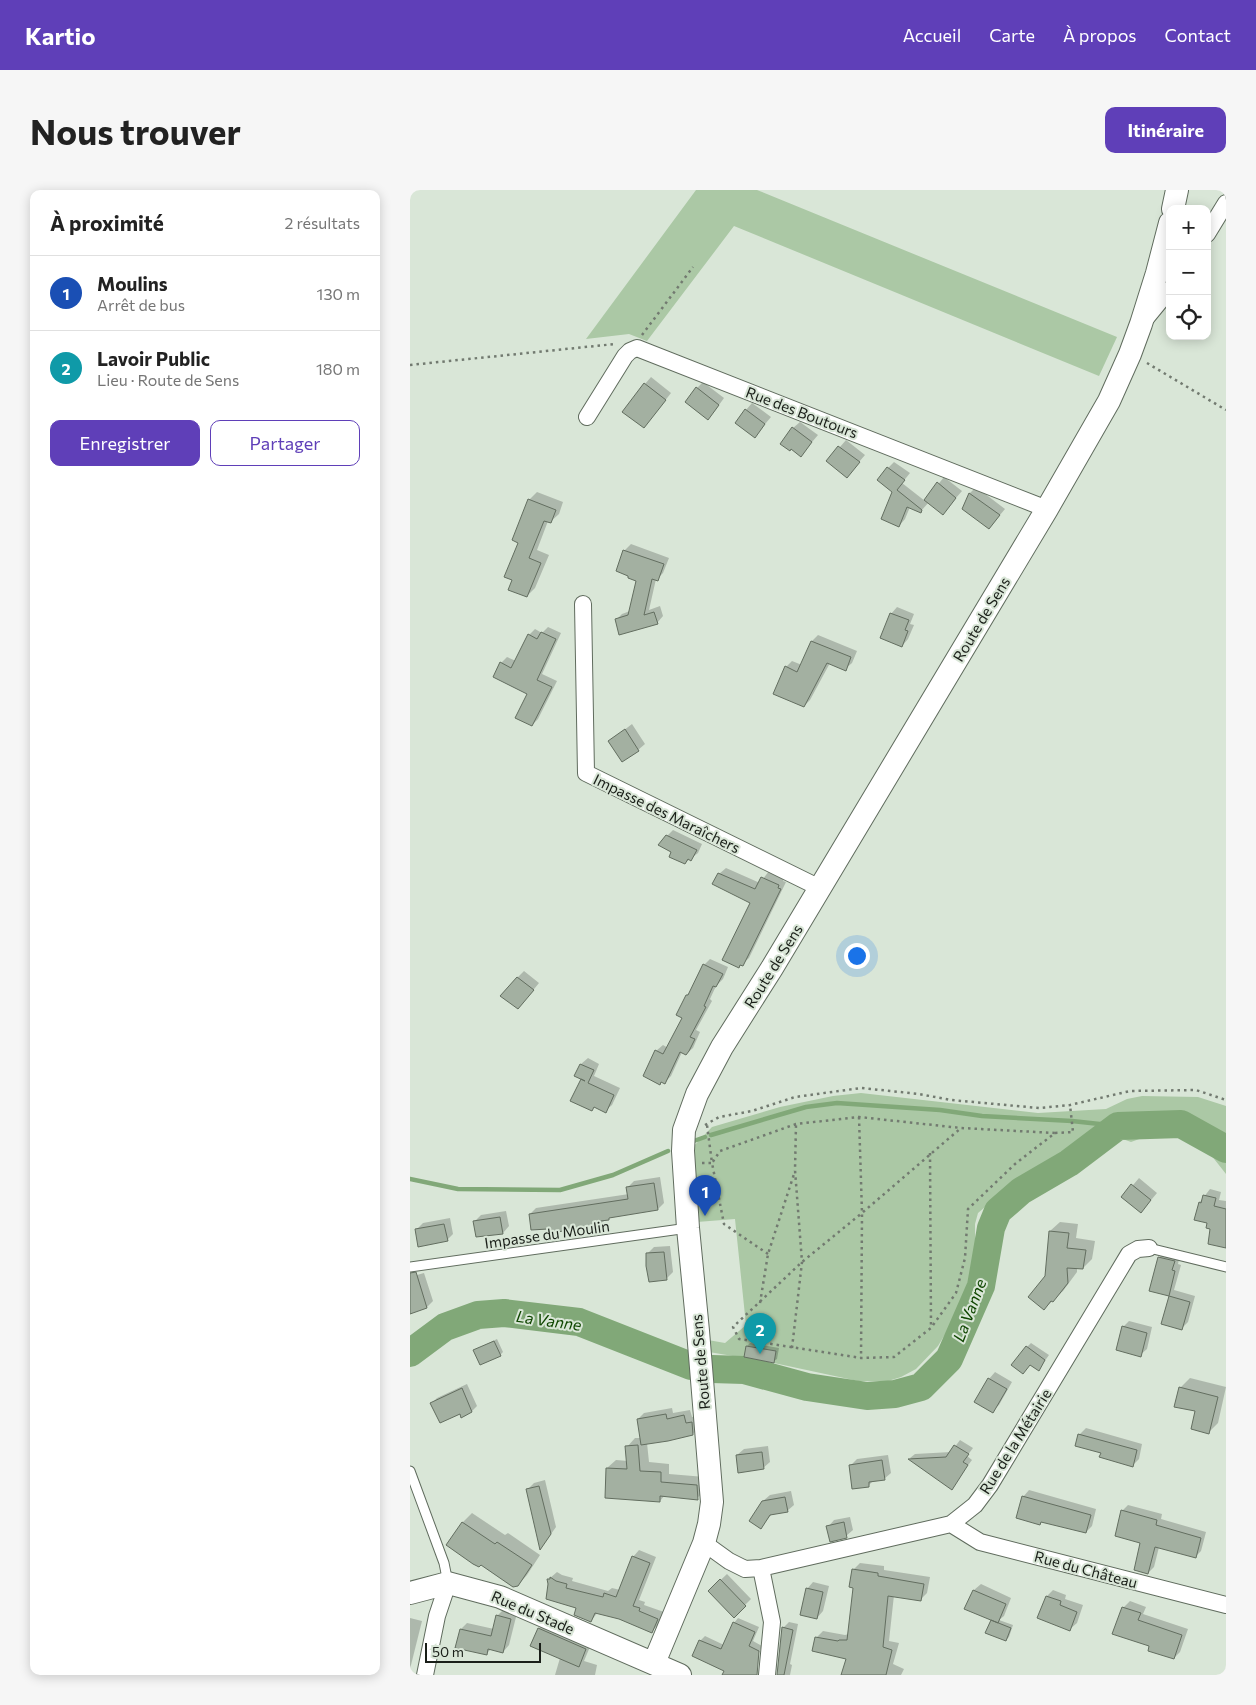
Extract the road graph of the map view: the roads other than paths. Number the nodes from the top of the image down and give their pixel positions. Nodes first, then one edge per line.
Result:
1 (1177, 190) edge
2 (1226, 203) edge
3 (1174, 205) edge
4 (1211, 227) edge
5 (1166, 240) edge
6 (1166, 294) edge
7 (1140, 329) junction
8 (587, 418) dead end
9 (1047, 509) junction
10 (583, 604) dead end
11 (820, 888) junction
12 (688, 1228) junction
13 (1149, 1248) joint
14 (410, 1267) edge
15 (1226, 1267) edge
16 (410, 1470) edge
17 (950, 1524) junction
18 (704, 1543) junction
19 (761, 1568) junction
20 (448, 1583) junction
21 (410, 1593) edge
22 (1226, 1606) edge
23 (651, 1669) edge
24 (425, 1675) edge
25 (680, 1675) edge
26 (767, 1675) edge

1 - 3 street
2 - 4 street
5 - 7 street, Route de Sens
6 - 7 street
7 - 9 street, Route de Sens
8 - 9 street, Rue des Boutours
9 - 11 street, Route de Sens
10 - 11 street, Impasse des Maraîchers
11 - 12 street, Route de Sens
12 - 14 lane, Impasse du Moulin
12 - 18 street, Route de Sens
13 - 15 lane
13 - 17 street, Rue de la Métairie
16 - 20 lane
17 - 19 street, Rue de la Métairie
17 - 22 street, Rue du Château
18 - 19 street
18 - 23 street, Route de Sens
19 - 26 street
20 - 21 street, Rue du Stade
20 - 23 street, Rue du Stade
20 - 24 street
23 - 25 street, Rue du Stade

